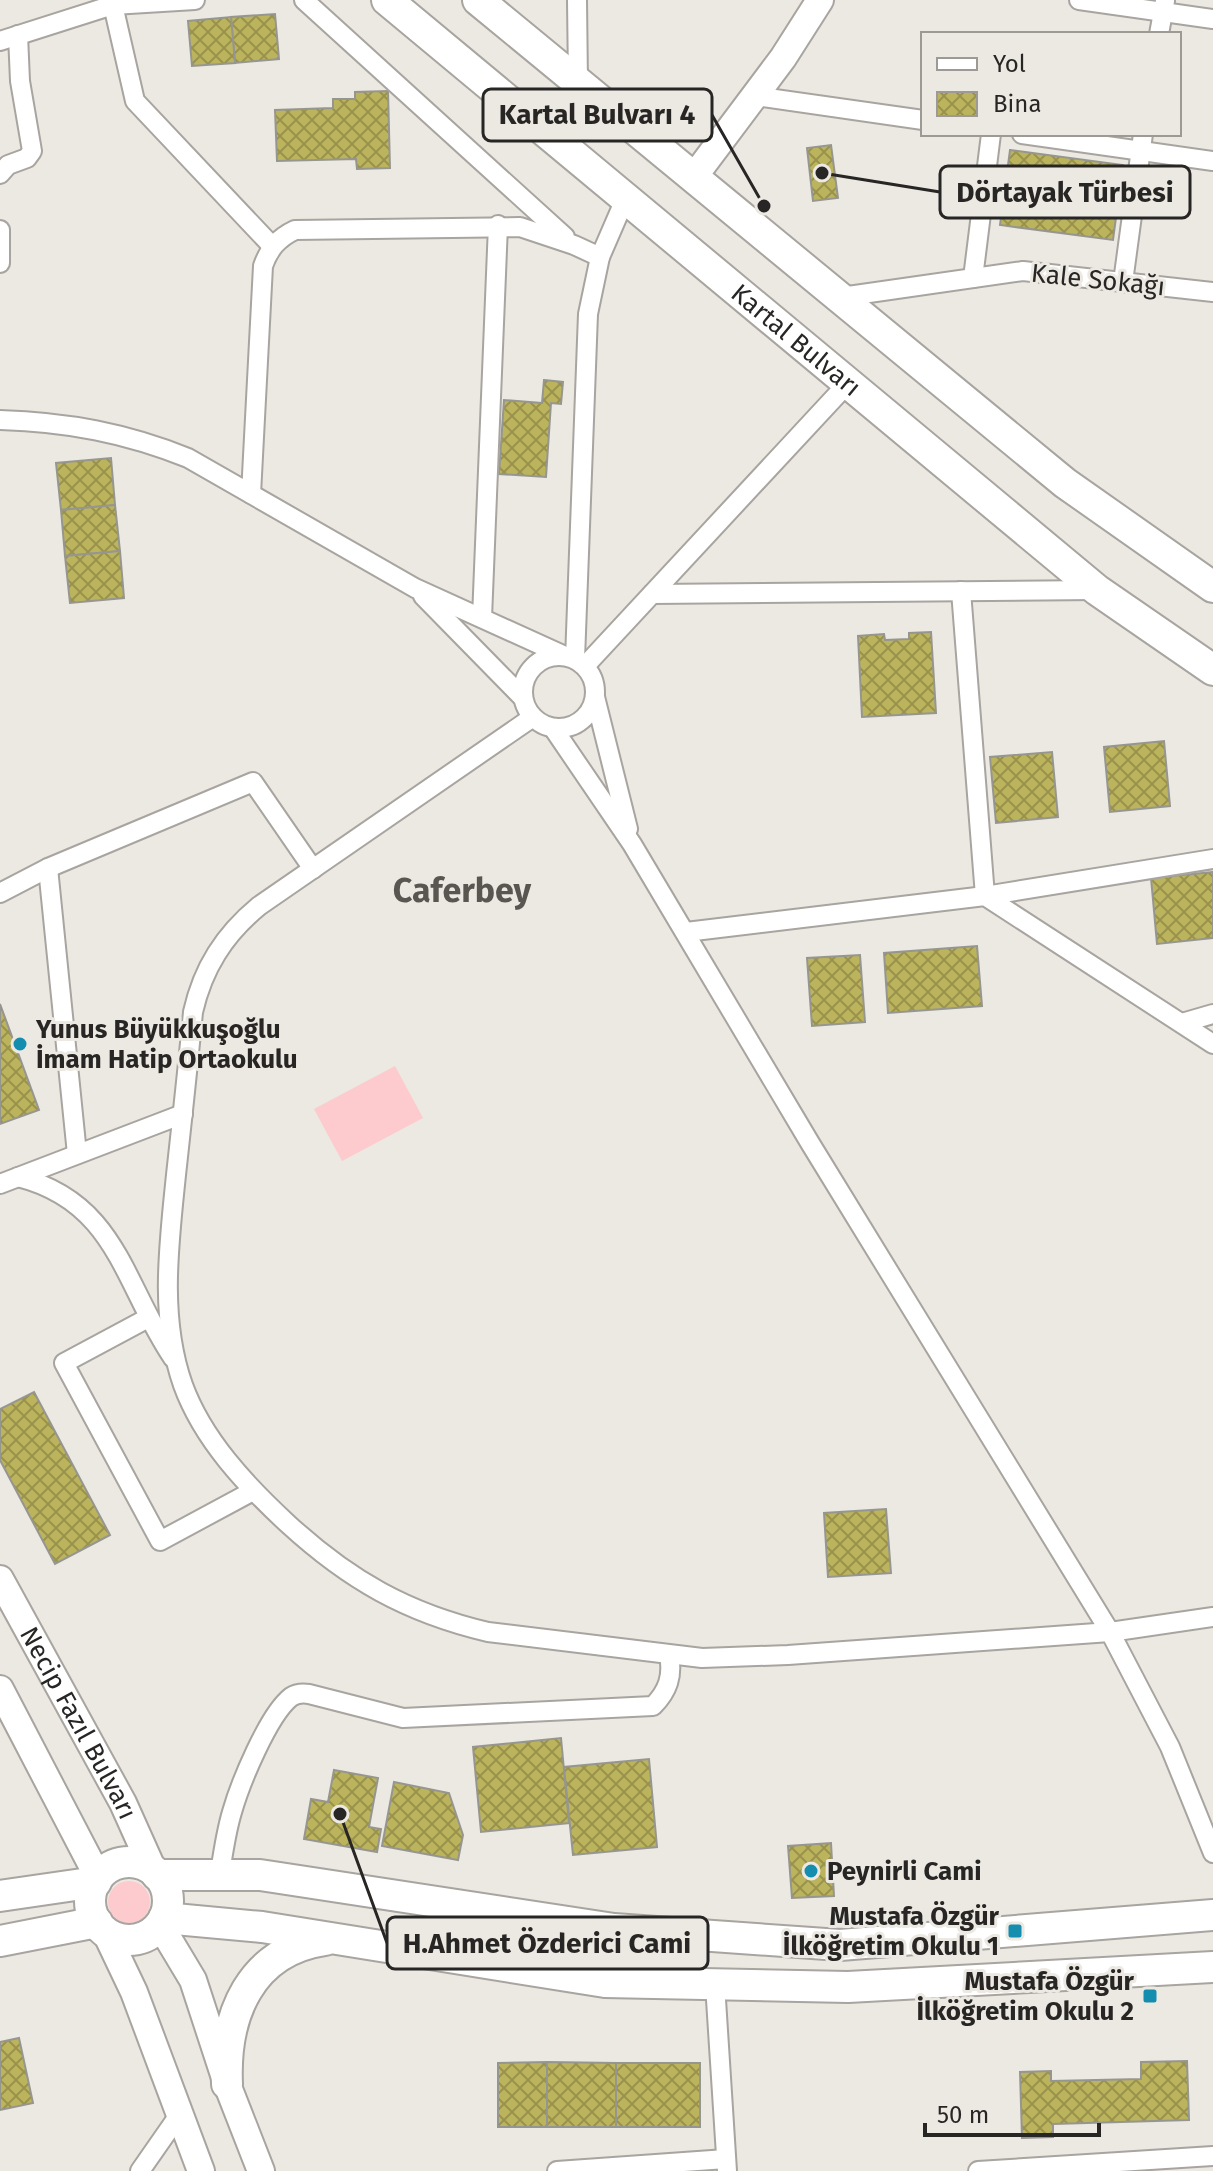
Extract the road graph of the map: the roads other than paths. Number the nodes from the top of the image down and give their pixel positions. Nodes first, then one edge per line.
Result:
1 (195, 0) edge
2 (304, 0) edge
3 (387, 0) edge
4 (478, 0) edge
5 (577, 0) edge
6 (820, 0) edge
7 (1079, 0) edge
8 (113, 5) junction
9 (1164, 6) edge
10 (1213, 19) edge
11 (1159, 32) edge
12 (18, 35) junction
13 (0, 41) edge
14 (578, 82) junction
15 (755, 96) junction
16 (921, 120) edge
17 (991, 136) edge
18 (1052, 136) edge
19 (1142, 142) edge
20 (1213, 161) edge
21 (0, 174) edge
22 (693, 178) junction
23 (626, 197) junction
24 (498, 225) junction
25 (0, 230) edge
26 (574, 245) junction
27 (272, 246) junction
28 (600, 257) junction
29 (0, 263) edge
30 (973, 278) junction
31 (1123, 282) junction
32 (1213, 292) edge
33 (841, 297) junction
34 (848, 383) junction
35 (0, 420) edge
36 (251, 494) junction
37 (1213, 587) edge
38 (415, 588) junction
39 (1097, 590) junction
40 (961, 591) junction
41 (652, 594) junction
42 (482, 618) junction
43 (575, 660) junction
44 (1213, 670) edge
45 (595, 697) junction
46 (523, 698) junction
47 (533, 717) junction
48 (553, 728) junction
49 (632, 844) junction
50 (1213, 859) edge
51 (48, 868) junction
52 (313, 869) junction
53 (0, 893) edge
54 (985, 896) junction
55 (686, 932) junction
56 (1213, 1014) edge
57 (1182, 1023) junction
58 (1213, 1044) edge
59 (183, 1114) junction
60 (77, 1154) junction
61 (18, 1177) junction
62 (0, 1184) edge
63 (148, 1318) junction
64 (177, 1363) junction
65 (253, 1491) junction
66 (0, 1579) edge
67 (1213, 1617) edge
68 (1110, 1632) junction
69 (669, 1655) junction
70 (0, 1689) edge
71 (1213, 1853) edge
72 (155, 1872) junction
73 (220, 1873) junction
74 (97, 1879) junction
75 (0, 1896) edge
76 (1213, 1915) edge
77 (162, 1921) junction
78 (101, 1927) junction
79 (335, 1939) junction
80 (0, 1941) edge
81 (1213, 1967) edge
82 (715, 1984) junction
83 (227, 2084) junction
84 (179, 2115) junction
85 (1213, 2156) edge
86 (726, 2165) edge
87 (140, 2171) edge
88 (201, 2171) edge
89 (261, 2171) edge
90 (557, 2171) edge
91 (978, 2171) edge

1 - 8 street
2 - 26 street
3 - 23 main road, Kartal Bulvarı
4 - 14 main road
5 - 14 street
6 - 15 street
7 - 9 street
8 - 12 street
8 - 27 street
9 - 10 street
9 - 11 street
12 - 13 street
12 - 21 street
14 - 22 main road
15 - 16 street
15 - 22 street
17 - 30 street
18 - 19 street
19 - 20 street
19 - 31 street
22 - 33 main road
23 - 28 street
23 - 34 main road, Kartal Bulvarı
24 - 26 street
24 - 27 street
24 - 42 street
25 - 29 street
26 - 28 street
27 - 36 street
28 - 43 street
30 - 31 street, Kale Sokağı
30 - 33 street, Kale Sokağı
31 - 32 street, Kale Sokağı
33 - 37 main road
34 - 39 main road, Kartal Bulvarı
34 - 41 street
35 - 36 street
36 - 38 street
38 - 42 street
38 - 46 street
39 - 40 street
39 - 44 main road, Kartal Bulvarı
40 - 41 street
40 - 54 street
41 - 43 street
42 - 43 street
43 - 45 street
43 - 46 street
45 - 48 street
45 - 49 street
46 - 47 street
47 - 48 street
47 - 52 street
48 - 49 street
49 - 55 street
50 - 54 street
51 - 52 street
51 - 53 street
51 - 60 street
52 - 59 street
54 - 55 street
54 - 57 street
55 - 68 street
56 - 57 street
57 - 58 street
59 - 60 street
59 - 64 street
60 - 61 street
61 - 62 street
61 - 63 street
63 - 64 street
63 - 65 street
64 - 65 street
65 - 69 street
66 - 72 street, Necip Fazıl Bulvarı
67 - 68 street
68 - 69 street
68 - 71 street
69 - 73 street
70 - 74 street, Necip Fazıl Bulvarı
72 - 73 main road
72 - 74 main road
72 - 77 main road
73 - 76 main road
74 - 75 main road
74 - 78 main road
77 - 78 main road
77 - 79 main road
77 - 83 street
78 - 80 main road
78 - 84 street
79 - 82 main road
79 - 83 main road
81 - 82 main road
82 - 86 street
83 - 89 street
84 - 87 street
84 - 88 street
85 - 91 street
86 - 90 street

